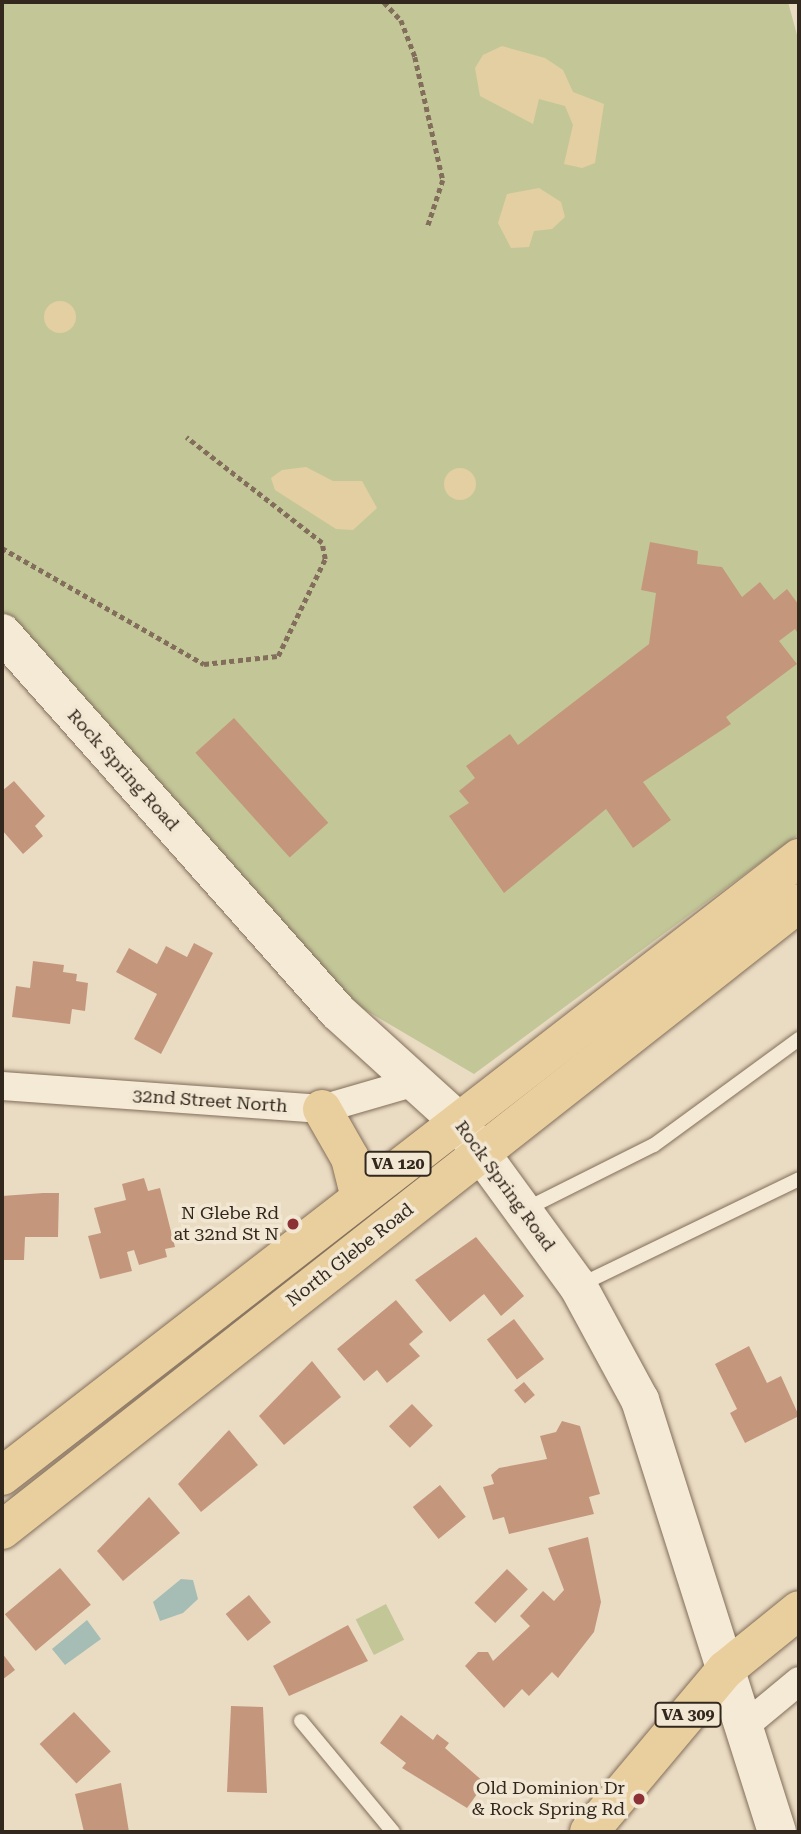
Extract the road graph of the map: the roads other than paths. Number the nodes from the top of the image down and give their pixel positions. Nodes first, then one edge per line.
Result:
1 (2, 633) edge
2 (799, 858) edge
3 (799, 904) edge
4 (799, 1039) edge
5 (415, 1082) junction
6 (2, 1086) edge
7 (322, 1109) junction
8 (456, 1119) junction
9 (480, 1152) junction
10 (799, 1179) edge
11 (359, 1195) junction
12 (523, 1210) junction
13 (578, 1286) junction
14 (2, 1476) edge
15 (2, 1530) edge
16 (799, 1610) edge
17 (725, 1670) junction
18 (799, 1681) edge
19 (301, 1721) dead end
20 (741, 1729) junction
21 (393, 1832) edge
22 (589, 1832) edge
23 (777, 1832) edge

1 - 5 street, Rock Spring Road
2 - 8 main road, VA 120
3 - 9 main road, North Glebe Road / VA 120
4 - 12 lane
5 - 7 street, 32nd Street North
5 - 8 street, Rock Spring Road
6 - 7 street, 32nd Street North
7 - 11 main road
8 - 9 street, Rock Spring Road
8 - 11 main road, VA 120
9 - 12 street, Rock Spring Road
9 - 15 main road, North Glebe Road / VA 120
10 - 13 lane
11 - 14 main road, VA 120
12 - 13 street, Rock Spring Road
13 - 17 street, Rock Spring Road
16 - 17 main road, VA 309
17 - 20 street, Rock Spring Road
17 - 22 main road, VA 309
18 - 20 street
19 - 21 lane
20 - 23 street, Rock Spring Road

